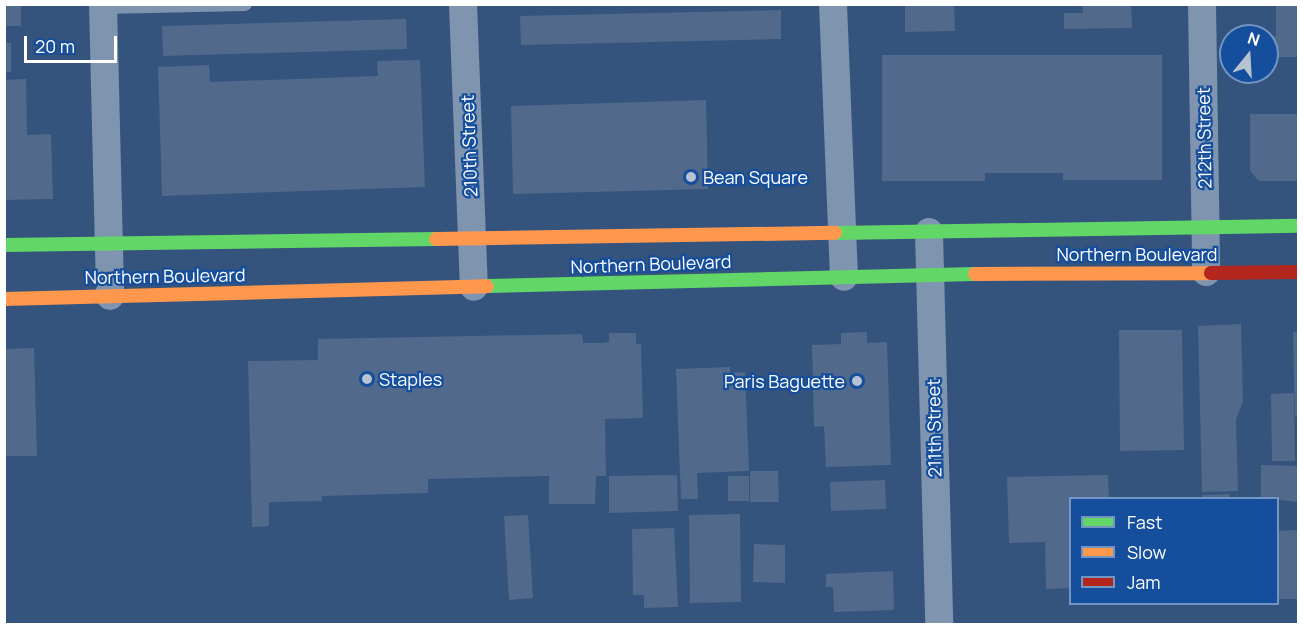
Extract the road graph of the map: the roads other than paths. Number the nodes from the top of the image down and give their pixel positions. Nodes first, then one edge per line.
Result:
1 (245, 4) edge
2 (463, 4) edge
3 (833, 4) edge
4 (1202, 4) edge
5 (103, 6) edge
6 (1299, 226) edge
7 (1206, 227) junction
8 (929, 232) junction
9 (842, 233) junction
10 (472, 238) junction
11 (4, 245) edge
12 (109, 245) junction
13 (1206, 272) junction
14 (1299, 272) edge
15 (930, 275) junction
16 (844, 277) junction
17 (474, 287) junction
18 (110, 296) junction
19 (4, 299) edge
20 (939, 624) edge

1 - 5 lane
2 - 10 street, 210th Street
3 - 9 street
4 - 7 street, 212th Street
5 - 12 street
6 - 7 main road, Northern Boulevard
7 - 8 main road, Northern Boulevard
7 - 13 street, 212th Street
8 - 9 main road, Northern Boulevard
8 - 15 street, 211th Street
9 - 10 main road, Northern Boulevard
9 - 16 street
10 - 12 main road, Northern Boulevard
10 - 17 street, 210th Street
11 - 12 main road, Northern Boulevard
12 - 18 street
13 - 14 main road, Northern Boulevard
13 - 15 main road, Northern Boulevard
15 - 16 main road, Northern Boulevard
15 - 20 street, 211th Street
16 - 17 main road, Northern Boulevard
17 - 18 main road, Northern Boulevard
18 - 19 main road, Northern Boulevard

